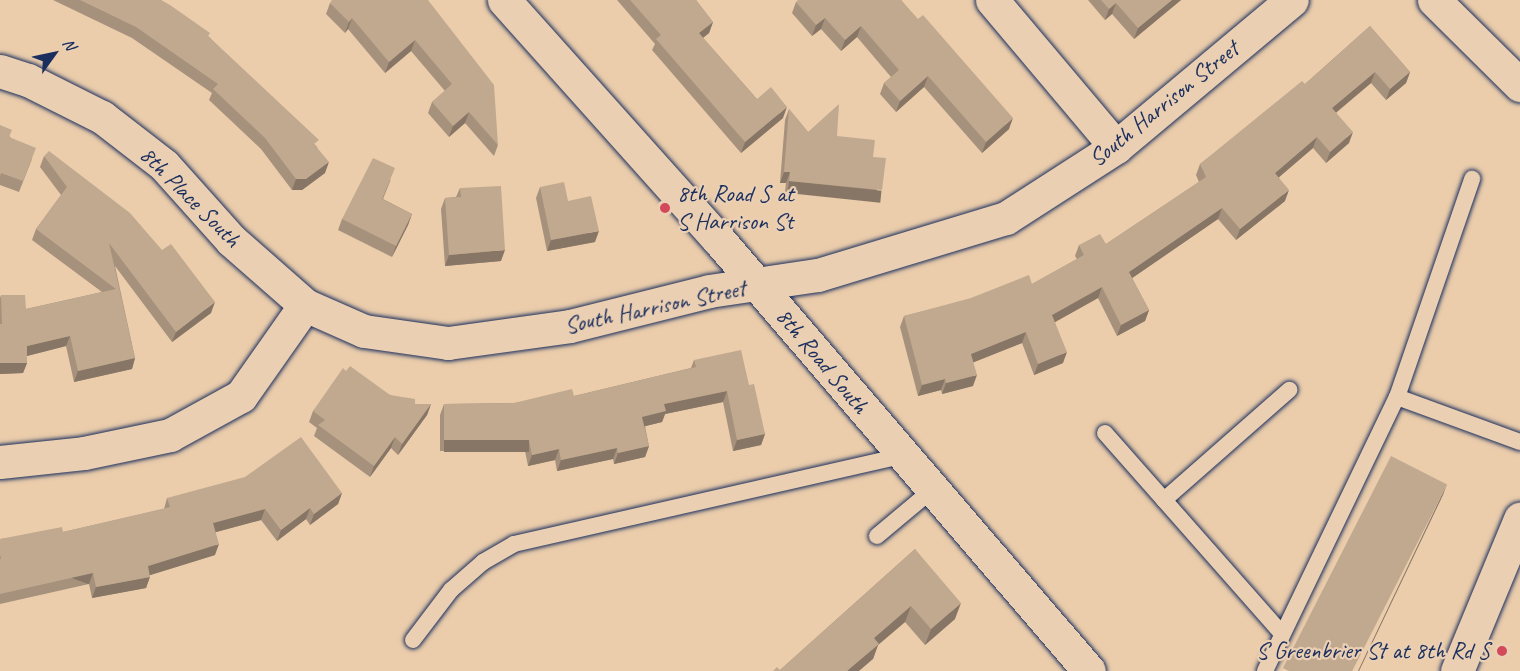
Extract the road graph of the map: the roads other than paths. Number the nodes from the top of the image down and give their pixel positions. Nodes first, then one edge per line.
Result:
1 (504, 0) edge
2 (992, 0) edge
3 (1292, 0) edge
4 (1434, 0) edge
5 (0, 71) edge
6 (1520, 85) edge
7 (1116, 147) junction
8 (1472, 179) dead end
9 (758, 285) junction
10 (305, 305) junction
11 (1289, 390) dead end
12 (1397, 397) junction
13 (1105, 434) dead end
14 (1520, 442) edge
15 (902, 456) junction
16 (0, 462) edge
17 (932, 490) junction
18 (1164, 500) junction
19 (1520, 519) edge
20 (877, 536) dead end
21 (1282, 634) junction
22 (412, 640) dead end
23 (1089, 671) edge
24 (1264, 671) edge
25 (1457, 671) edge

1 - 9 street, 8th Road South
2 - 7 street
3 - 7 street, South Harrison Street
4 - 6 street
5 - 10 street, 8th Place South
7 - 9 street, South Harrison Street
8 - 12 lane
9 - 10 street, South Harrison Street
9 - 15 street, 8th Road South
10 - 16 street
11 - 18 lane
12 - 14 lane
12 - 21 lane
13 - 18 lane
15 - 17 street, 8th Road South
15 - 22 lane
17 - 20 lane
17 - 23 street, 8th Road South
18 - 21 lane
19 - 25 street
21 - 24 lane

